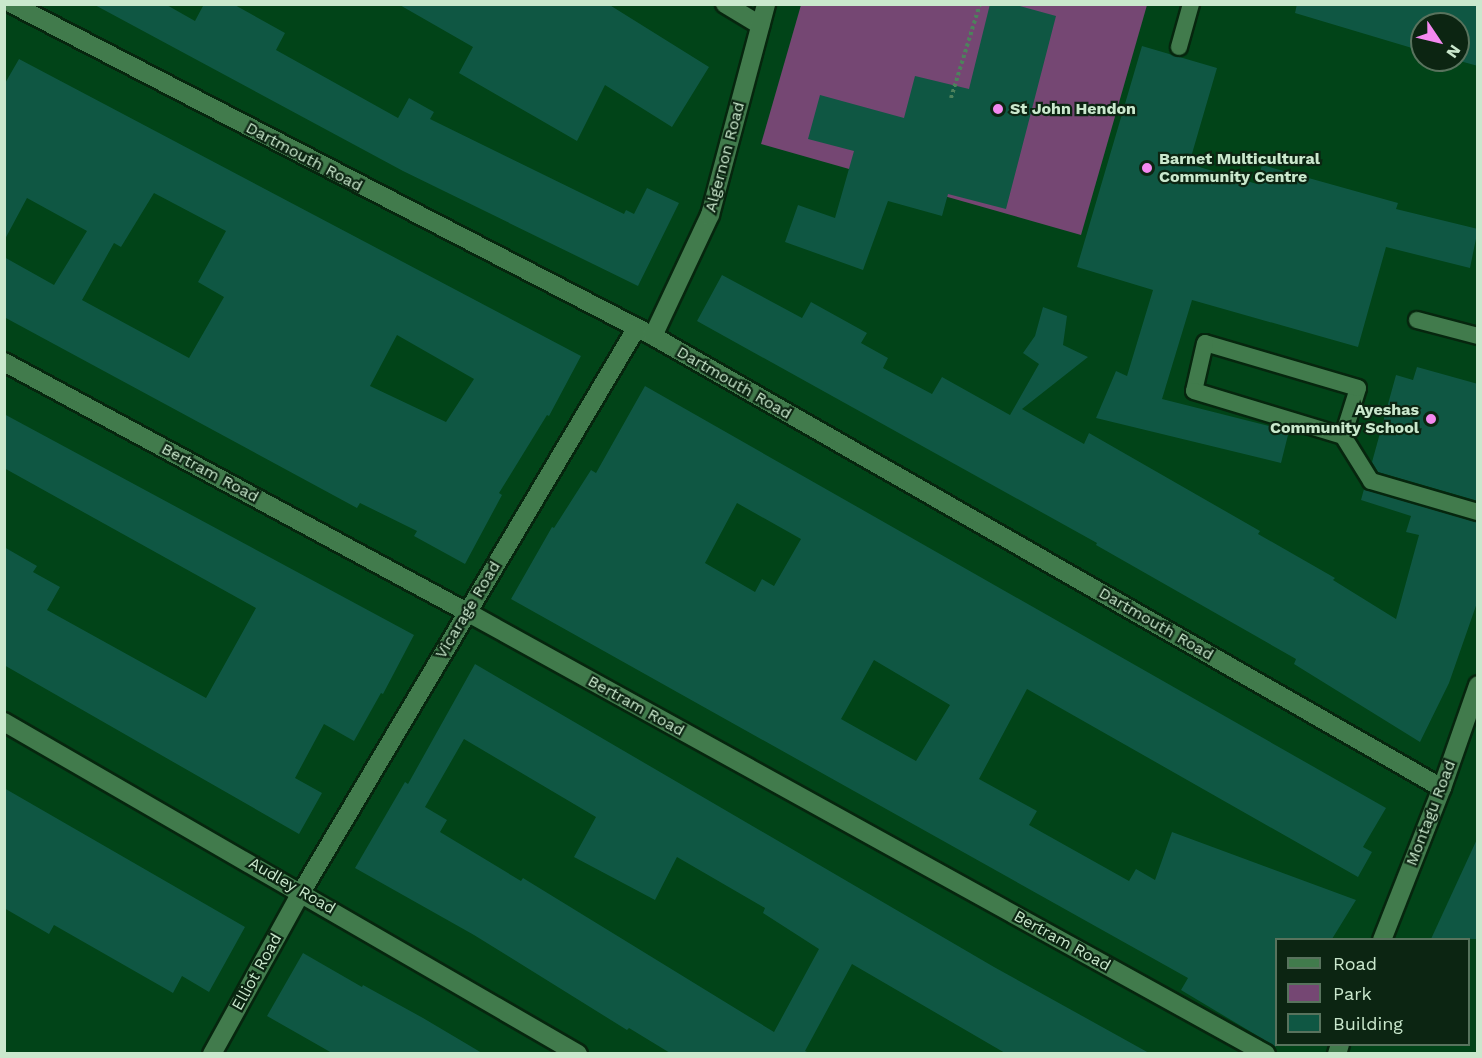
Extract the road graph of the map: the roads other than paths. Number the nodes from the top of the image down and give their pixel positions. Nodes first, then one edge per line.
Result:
1 (12, 4) edge
2 (725, 4) edge
3 (766, 4) edge
4 (1191, 4) edge
5 (760, 24) junction
6 (1179, 47) dead end
7 (1417, 320) dead end
8 (636, 329) junction
9 (653, 336) junction
10 (1478, 336) edge
11 (4, 362) edge
12 (1343, 436) junction
13 (1478, 512) edge
14 (467, 612) junction
15 (1478, 685) edge
16 (4, 722) edge
17 (1442, 788) junction
18 (302, 891) junction
19 (1382, 938) edge
20 (212, 1053) edge
21 (578, 1053) edge
22 (1266, 1053) edge

1 - 8 street, Dartmouth Road
2 - 5 street
3 - 5 street, Algernon Road
4 - 6 lane
5 - 9 street, Algernon Road
7 - 10 lane
8 - 9 street, Dartmouth Road
8 - 14 street, Vicarage Road
9 - 17 street, Dartmouth Road
11 - 14 street, Bertram Road
12 - 12 lane
12 - 13 lane
14 - 18 street, Vicarage Road
14 - 22 street, Bertram Road
15 - 17 street, Montagu Road
16 - 18 street, Audley Road
17 - 19 street, Montagu Road
18 - 20 street, Elliot Road
18 - 21 street, Audley Road

